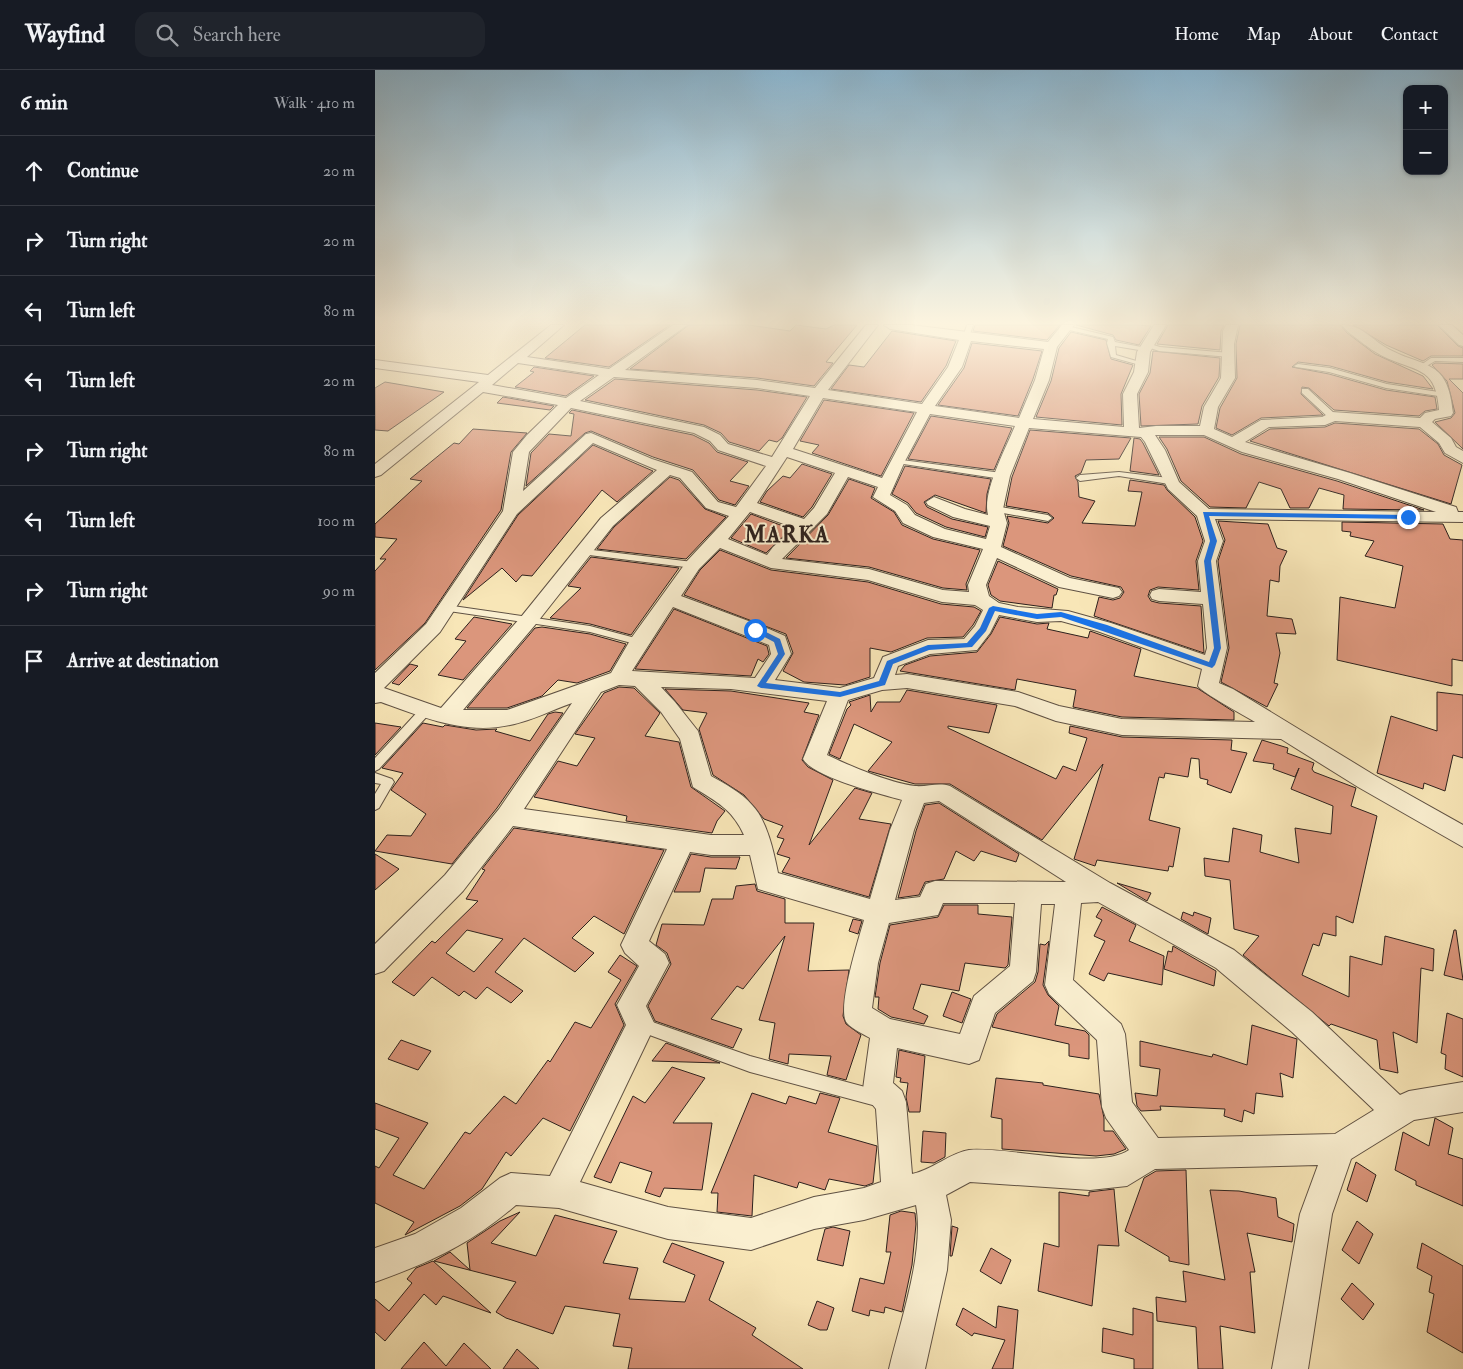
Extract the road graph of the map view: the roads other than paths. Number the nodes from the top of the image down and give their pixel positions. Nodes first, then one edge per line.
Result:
1 (481, 386) edge
2 (495, 386) edge
3 (592, 386) edge
4 (768, 386) edge
5 (825, 386) edge
6 (942, 386) edge
7 (1040, 386) edge
8 (1132, 386) edge
9 (1225, 386) edge
10 (1385, 386) edge
11 (1442, 386) edge
12 (1305, 391) dead end
13 (819, 393) junction
14 (1451, 396) junction
15 (568, 403) junction
16 (926, 408) junction
17 (1332, 416) junction
18 (1024, 423) junction
19 (1424, 423) junction
20 (1206, 431) junction
21 (1138, 432) junction
22 (1235, 442) junction
23 (779, 457) junction
24 (1463, 458) edge
25 (897, 461) junction
26 (668, 469) junction
27 (375, 472) edge
28 (843, 472) junction
29 (1002, 476) junction
30 (1080, 478) dead end
31 (1169, 480) junction
32 (887, 485) junction
33 (934, 502) dead end
34 (743, 509) junction
35 (511, 511) junction
36 (1205, 514) junction
37 (997, 516) junction
38 (1463, 517) edge
39 (1048, 518) dead end
40 (807, 526) junction
41 (717, 542) junction
42 (992, 547) junction
43 (584, 552) junction
44 (771, 563) junction
45 (693, 565) junction
46 (1065, 583) junction
47 (1113, 592) dead end
48 (1159, 596) dead end
49 (671, 599) junction
50 (1212, 599) junction
51 (986, 604) junction
52 (446, 608) junction
53 (1061, 615) junction
54 (528, 620) junction
55 (639, 642) junction
56 (1212, 665) junction
57 (618, 678) junction
58 (641, 679) junction
59 (882, 683) junction
60 (375, 684) edge
61 (594, 686) junction
62 (761, 686) junction
63 (840, 695) junction
64 (375, 696) edge
65 (425, 710) junction
66 (445, 716) junction
67 (1288, 731) junction
68 (375, 766) edge
69 (375, 778) edge
70 (916, 795) junction
71 (375, 805) edge
72 (507, 816) junction
73 (1463, 837) edge
74 (682, 842) junction
75 (760, 844) junction
76 (1101, 891) junction
77 (1029, 892) junction
78 (1069, 894) junction
79 (879, 913) junction
80 (375, 962) edge
81 (641, 1025) junction
82 (885, 1032) junction
83 (1463, 1097) edge
84 (891, 1102) junction
85 (1399, 1114) junction
86 (1339, 1149) junction
87 (1150, 1154) junction
88 (913, 1190) junction
89 (559, 1192) junction
90 (375, 1265) edge
91 (907, 1369) edge
92 (1290, 1369) edge

1 - 27 street
2 - 15 street
3 - 15 street
4 - 13 street
5 - 13 street
6 - 16 street
7 - 18 street
8 - 21 street
9 - 20 street
10 - 14 lane
11 - 14 street
12 - 17 lane
13 - 16 street
13 - 23 street
14 - 19 street
15 - 23 street
15 - 35 street
16 - 18 street
16 - 25 street
17 - 19 street
17 - 22 street
18 - 21 street
18 - 29 street
19 - 24 street
20 - 21 street
20 - 22 street
21 - 31 street
22 - 38 street
23 - 28 street
23 - 34 street
25 - 29 lane
25 - 32 street
26 - 34 street
26 - 35 street
26 - 43 street
28 - 32 street
28 - 40 street
29 - 37 street
30 - 31 lane
31 - 36 street
32 - 42 street
33 - 37 street
34 - 40 street
34 - 41 street
35 - 52 street
36 - 38 street
36 - 50 street
37 - 39 lane
37 - 42 street
40 - 44 street
41 - 44 street
41 - 45 street
42 - 46 street
42 - 51 street
43 - 45 lane
43 - 54 street
44 - 51 street
45 - 49 street
46 - 47 street
46 - 53 street
48 - 50 street
49 - 55 street
49 - 62 street
50 - 56 street
51 - 53 street
51 - 59 street
52 - 54 lane
52 - 60 street
53 - 56 street
54 - 55 lane
54 - 66 street
55 - 57 street
56 - 67 street
57 - 58 street
57 - 61 street
58 - 62 street
58 - 75 street
59 - 63 street
59 - 67 street
61 - 66 street
61 - 72 street
62 - 63 street
63 - 70 street
64 - 65 street
65 - 66 street
65 - 68 lane
67 - 73 street
69 - 71 lane
70 - 76 street
70 - 79 street
72 - 74 street
72 - 80 street
74 - 75 street
74 - 81 street
75 - 79 street
76 - 78 street
76 - 85 street
77 - 78 street
77 - 79 street
77 - 82 street
78 - 87 street
79 - 82 street
81 - 84 lane
81 - 89 street
82 - 84 street
83 - 85 street
84 - 88 street
85 - 86 street
86 - 87 street
86 - 92 street
87 - 88 street
88 - 89 street
88 - 91 street
89 - 90 street

